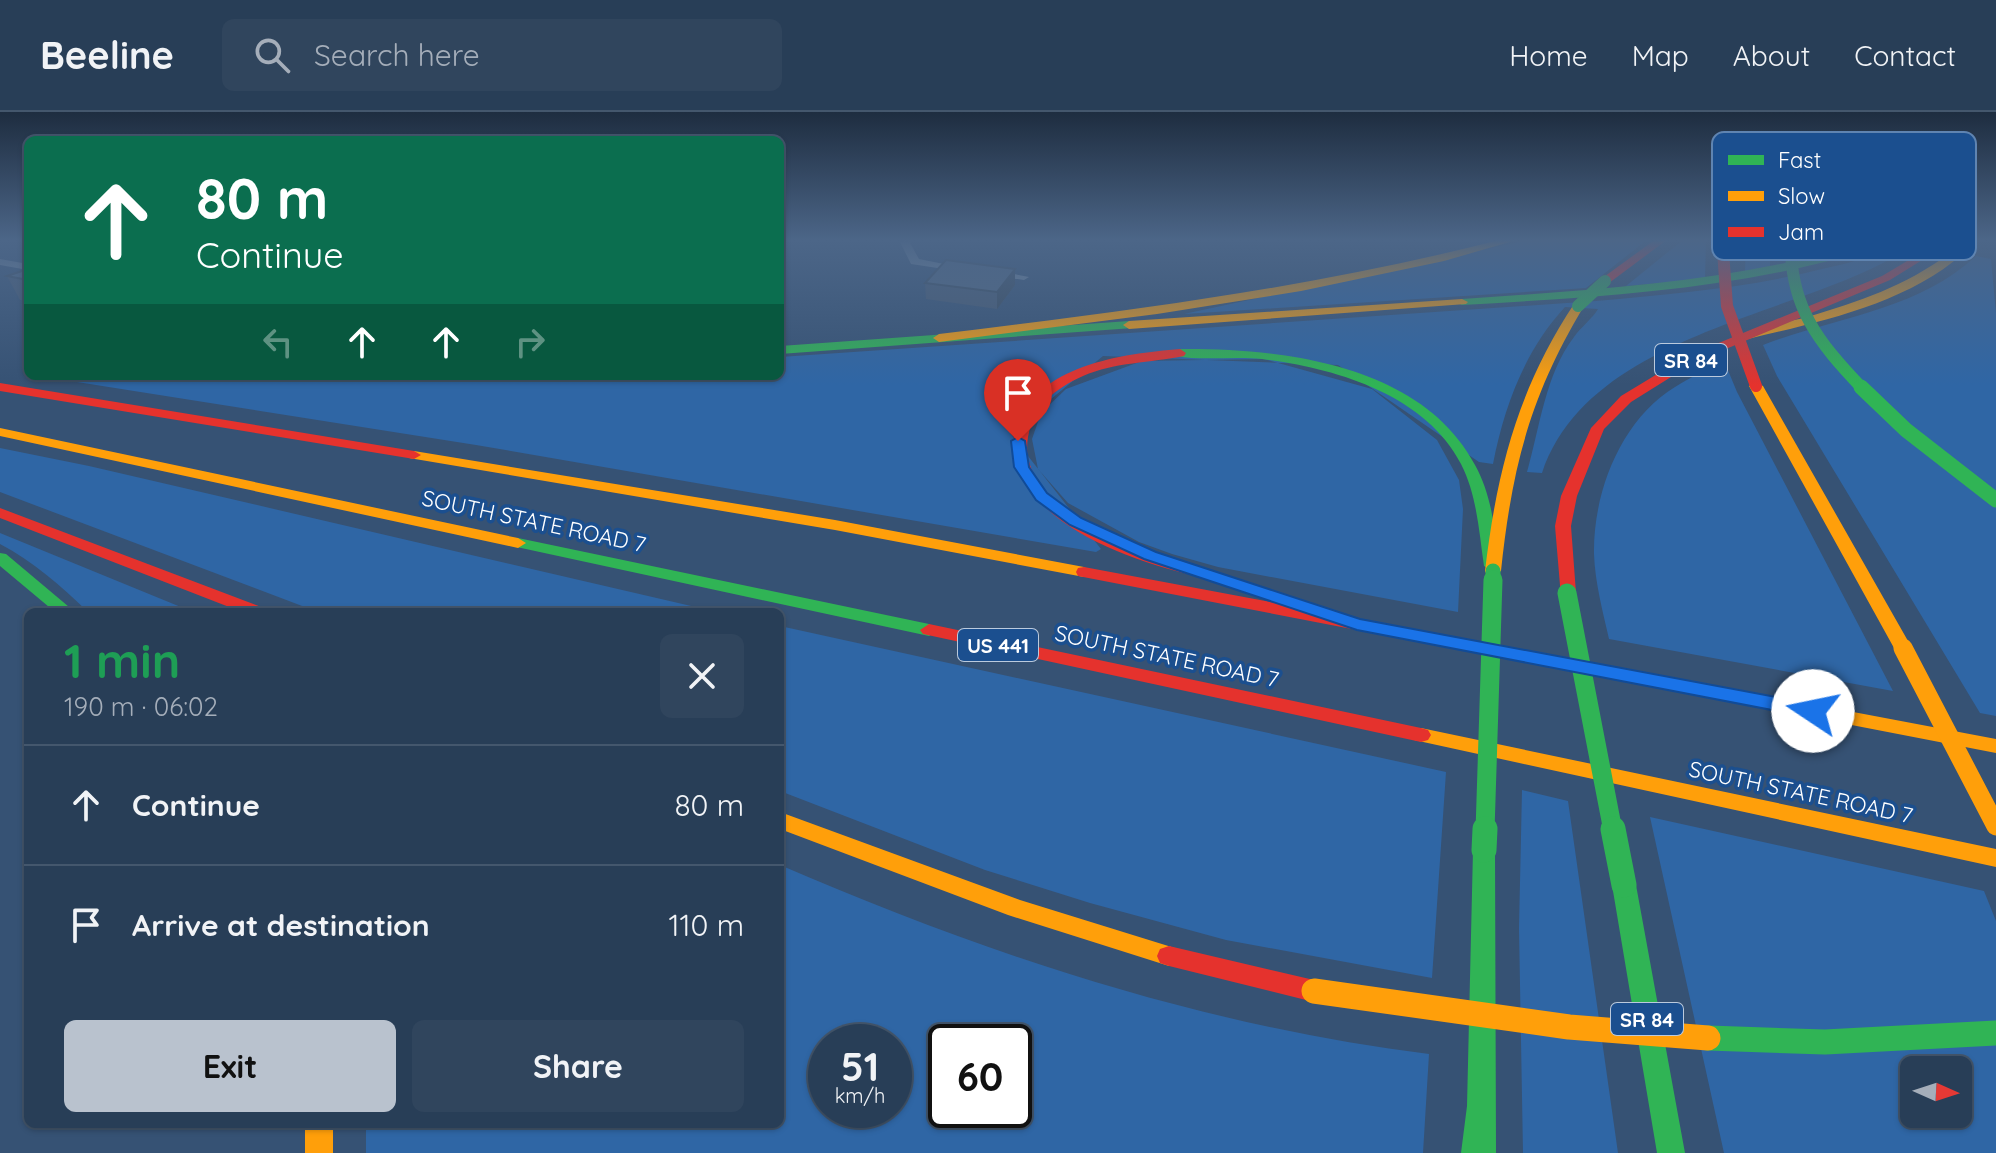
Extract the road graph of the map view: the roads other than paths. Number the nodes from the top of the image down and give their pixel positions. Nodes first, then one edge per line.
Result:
1 (1308, 288) edge
2 (1598, 288) edge
3 (1661, 288) edge
4 (1726, 288) edge
5 (1795, 288) edge
6 (1863, 288) edge
7 (1894, 288) edge
8 (1748, 335) junction
9 (939, 338) junction
10 (784, 350) edge
11 (0, 387) edge
12 (0, 432) edge
13 (1996, 500) edge
14 (0, 513) edge
15 (0, 558) edge
16 (1493, 571) junction
17 (61, 608) edge
18 (248, 608) edge
19 (1357, 624) junction
20 (1996, 746) edge
21 (784, 822) edge
22 (1996, 826) edge
23 (1996, 858) edge
24 (1996, 1033) edge
25 (1481, 1106) junction
26 (319, 1128) edge
27 (319, 1153) edge
28 (1475, 1153) edge
29 (1482, 1153) edge
30 (1671, 1153) edge

1 - 9 main road
2 - 16 main road, bridge
3 - 9 main road
4 - 22 main road, bridge
5 - 13 main road, bridge
6 - 8 main road, SR 84
7 - 8 main road
8 - 30 main road, SR 84, bridge
9 - 10 main road
11 - 19 main road, SOUTH STATE ROAD 7
12 - 23 main road, SOUTH STATE ROAD 7 / US 441
14 - 18 main road
15 - 17 main road
16 - 19 main road
16 - 25 main road, bridge
19 - 20 main road, SOUTH STATE ROAD 7
21 - 24 main road, bridge
25 - 28 main road
25 - 29 main road
26 - 27 main road

